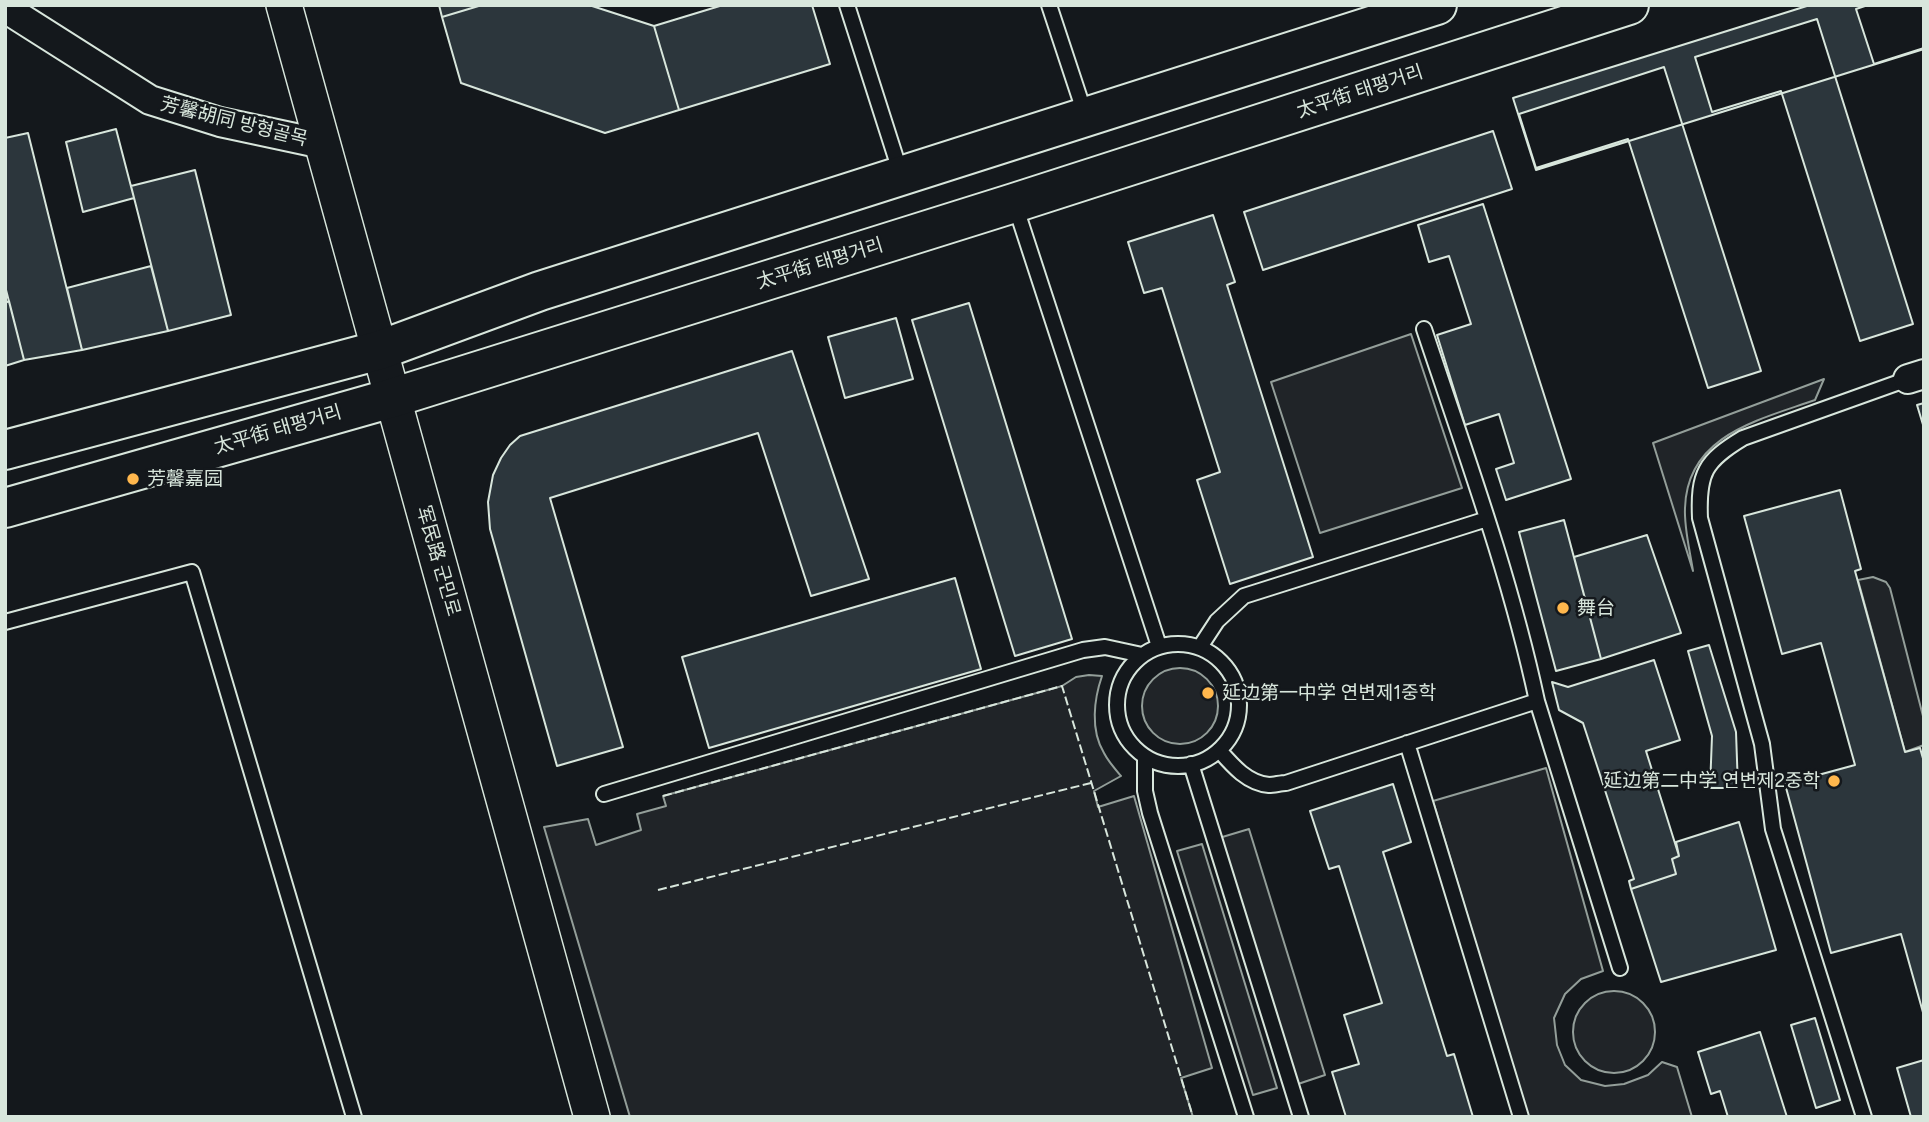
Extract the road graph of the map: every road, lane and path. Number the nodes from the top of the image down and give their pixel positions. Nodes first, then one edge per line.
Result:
1 (284, 5) edge
2 (847, 5) edge
3 (1049, 5) edge
4 (1437, 5) edge
5 (1629, 5) edge
6 (5, 8) edge
7 (1086, 117) junction
8 (323, 144) junction
9 (901, 176) junction
10 (1014, 203) junction
11 (1424, 330) dead end
12 (380, 350) junction
13 (1916, 377) edge
14 (392, 398) junction
15 (5, 450) edge
16 (5, 508) edge
17 (1487, 519) junction
18 (5, 622) edge
19 (1159, 646) junction
20 (1200, 647) junction
21 (1142, 655) junction
22 (1537, 701) junction
23 (1407, 743) junction
24 (1219, 750) junction
25 (1145, 757) junction
26 (1191, 764) junction
27 (604, 794) dead end
28 (1620, 968) dead end
29 (354, 1117) edge
30 (593, 1117) edge
31 (1246, 1117) edge
32 (1301, 1117) edge
33 (1521, 1117) edge
34 (1864, 1117) edge

1 - 8 street, 军民路 군민로
2 - 9 lane
3 - 7 lane
4 - 7 main road
5 - 10 main road, 太平街 태평거리
6 - 8 street, 芳馨胡同 방형골목
7 - 9 main road
8 - 12 street, 军民路 군민로
9 - 12 main road
10 - 14 main road, 太平街 태평거리
10 - 19 lane
11 - 17 lane
12 - 14 street, 军民路 군민로
12 - 15 main road
13 - 34 lane
14 - 16 main road, 太平街 태평거리
14 - 30 street, 军民路 군민로
17 - 20 lane
17 - 22 lane
18 - 29 lane
19 - 20 lane
19 - 21 lane
20 - 24 lane
21 - 25 lane
21 - 27 lane
22 - 23 lane
22 - 28 lane
23 - 24 lane
23 - 33 lane
24 - 26 lane
25 - 26 lane
25 - 31 lane
26 - 32 lane

